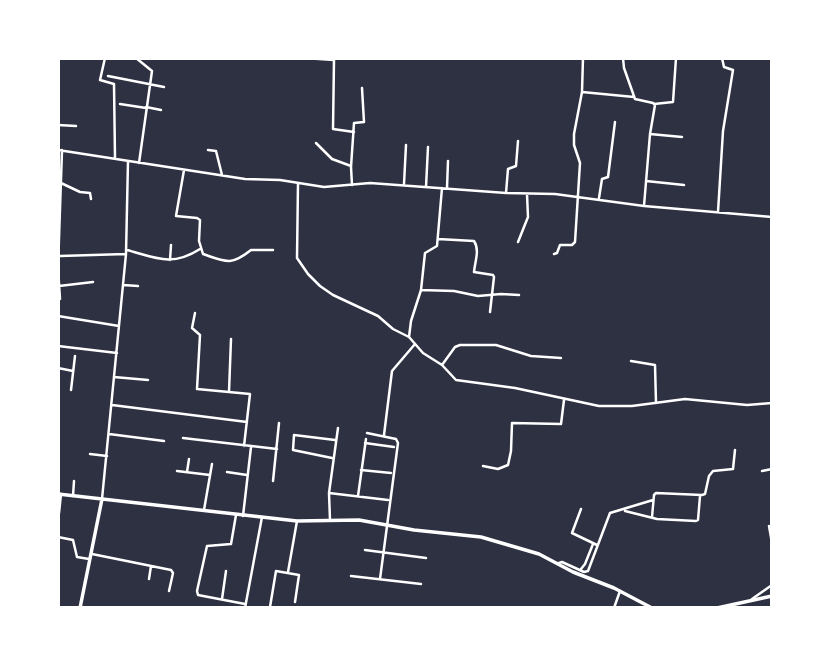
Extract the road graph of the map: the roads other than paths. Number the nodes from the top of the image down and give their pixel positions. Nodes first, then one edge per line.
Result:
1 (105, 58) edge
2 (136, 58) edge
3 (304, 58) edge
4 (583, 58) edge
5 (624, 58) edge
6 (676, 58) edge
7 (722, 58) edge
8 (108, 76) dead end
9 (150, 84) junction
10 (164, 87) dead end
11 (362, 88) dead end
12 (582, 92) junction
13 (634, 97) junction
14 (120, 104) dead end
15 (654, 104) junction
16 (146, 108) junction
17 (161, 110) dead end
18 (615, 122) dead end
19 (58, 125) edge
20 (76, 126) dead end
21 (354, 132) junction
22 (650, 134) junction
23 (682, 137) dead end
24 (518, 141) dead end
25 (316, 143) dead end
26 (406, 145) dead end
27 (428, 147) dead end
28 (60, 150) edge
29 (208, 150) dead end
30 (115, 158) junction
31 (128, 161) junction
32 (448, 161) dead end
33 (139, 163) junction
34 (351, 166) junction
35 (184, 170) junction
36 (222, 175) junction
37 (646, 181) junction
38 (61, 183) junction
39 (298, 183) junction
40 (352, 185) junction
41 (404, 185) junction
42 (684, 185) dead end
43 (426, 187) junction
44 (445, 188) junction
45 (506, 193) junction
46 (527, 194) junction
47 (579, 197) junction
48 (91, 199) dead end
49 (599, 199) junction
50 (59, 202) edge
51 (644, 206) junction
52 (718, 212) junction
53 (772, 217) edge
54 (59, 235) edge
55 (438, 239) junction
56 (518, 242) dead end
57 (171, 245) dead end
58 (200, 249) junction
59 (273, 250) dead end
60 (126, 252) junction
61 (554, 254) dead end
62 (60, 256) junction
63 (170, 260) junction
64 (58, 268) edge
65 (93, 282) dead end
66 (123, 285) junction
67 (60, 286) junction
68 (138, 286) dead end
69 (421, 289) junction
70 (493, 294) junction
71 (519, 295) dead end
72 (60, 299) dead end
73 (490, 312) dead end
74 (195, 313) dead end
75 (58, 316) edge
76 (119, 326) junction
77 (409, 337) junction
78 (231, 339) dead end
79 (415, 344) junction
80 (58, 346) edge
81 (117, 353) junction
82 (75, 356) dead end
83 (561, 358) dead end
84 (631, 361) dead end
85 (442, 365) junction
86 (58, 368) edge
87 (74, 371) junction
88 (114, 377) junction
89 (148, 380) dead end
90 (71, 390) dead end
91 (229, 392) junction
92 (564, 400) junction
93 (772, 403) edge
94 (656, 404) junction
95 (111, 405) junction
96 (247, 422) junction
97 (279, 423) dead end
98 (338, 428) dead end
99 (367, 433) dead end
100 (109, 434) junction
101 (384, 436) junction
102 (183, 438) dead end
103 (335, 440) junction
104 (164, 441) dead end
105 (244, 446) junction
106 (251, 447) junction
107 (394, 447) dead end
108 (276, 449) junction
109 (735, 450) dead end
110 (89, 454) dead end
111 (107, 456) junction
112 (332, 458) junction
113 (189, 459) dead end
114 (212, 464) dead end
115 (483, 466) dead end
116 (772, 469) edge
117 (361, 470) junction
118 (177, 471) dead end
119 (762, 471) dead end
120 (187, 472) junction
121 (227, 472) dead end
122 (391, 473) dead end
123 (210, 475) junction
124 (247, 475) junction
125 (74, 481) dead end
126 (273, 481) dead end
127 (329, 493) junction
128 (59, 494) edge
129 (73, 496) junction
130 (358, 496) junction
131 (700, 496) junction
132 (102, 499) junction
133 (388, 499) dead end
134 (653, 500) junction
135 (581, 509) dead end
136 (204, 510) junction
137 (622, 510) junction
138 (59, 513) edge
139 (236, 515) junction
140 (243, 516) junction
141 (262, 517) junction
142 (652, 517) junction
143 (328, 520) junction
144 (297, 521) junction
145 (388, 526) junction
146 (769, 526) dead end
147 (58, 537) edge
148 (772, 543) edge
149 (595, 544) junction
150 (365, 550) dead end
151 (384, 552) junction
152 (91, 557) junction
153 (426, 558) dead end
154 (559, 564) junction
155 (587, 565) junction
156 (151, 566) junction
157 (581, 569) junction
158 (226, 571) dead end
159 (288, 572) junction
160 (351, 576) dead end
161 (149, 579) dead end
162 (380, 579) junction
163 (421, 584) dead end
164 (772, 585) edge
165 (170, 591) dead end
166 (620, 591) junction
167 (772, 596) edge
168 (222, 599) junction
169 (295, 602) dead end
170 (748, 602) junction
171 (245, 606) edge
172 (270, 607) edge
173 (725, 607) edge
174 (80, 608) edge
175 (614, 608) edge
176 (652, 608) edge
177 (718, 608) edge

1 - 30 street
2 - 9 street
3 - 21 street
4 - 12 street
5 - 13 street
6 - 15 street
7 - 52 street
8 - 9 street
9 - 10 street
9 - 16 street
11 - 21 street
12 - 13 street
12 - 47 street
13 - 15 street
14 - 16 street
15 - 22 street
16 - 17 street
16 - 33 street
18 - 49 street
19 - 20 street
21 - 34 street
22 - 23 street
22 - 37 street
24 - 45 street
25 - 34 street
26 - 41 street
27 - 43 street
28 - 30 street
28 - 38 street
29 - 36 street
30 - 31 street
31 - 33 street
31 - 60 street
32 - 44 street
33 - 35 street
34 - 40 street
35 - 36 street
35 - 58 street
36 - 39 street
37 - 42 street
37 - 51 street
38 - 48 street
38 - 50 street
39 - 40 street
39 - 77 street
40 - 41 street
41 - 43 street
43 - 44 street
44 - 45 street
44 - 55 street
45 - 46 street
46 - 47 street
46 - 56 street
47 - 49 street
47 - 61 street
49 - 51 street
50 - 54 street
51 - 52 street
52 - 53 street
54 - 62 street
55 - 69 street
55 - 70 street
57 - 63 street
58 - 59 street
58 - 63 street
60 - 62 street
60 - 63 street
60 - 66 street
62 - 64 street
64 - 67 street
65 - 67 street
66 - 68 street
66 - 76 street
67 - 72 street
69 - 70 street
69 - 77 street
70 - 71 street
70 - 73 street
74 - 91 street
75 - 76 street
76 - 81 street
77 - 79 street
78 - 91 street
79 - 85 street
79 - 101 street
80 - 81 street
81 - 88 street
82 - 87 street
83 - 85 street
84 - 94 street
85 - 92 street
86 - 87 street
87 - 90 street
88 - 89 street
88 - 95 street
91 - 96 street
92 - 94 street
92 - 115 street
93 - 94 street
95 - 96 street
95 - 100 street
96 - 105 street
97 - 108 street
98 - 103 street
99 - 101 street
100 - 104 street
100 - 111 street
101 - 145 street
102 - 105 street
103 - 112 street
103 - 112 street
105 - 106 street
106 - 108 street
106 - 124 street
107 - 117 street
108 - 126 street
109 - 131 street
110 - 111 street
111 - 132 street
112 - 127 street
113 - 120 street
114 - 123 street
116 - 119 street
117 - 122 street
117 - 130 street
118 - 120 street
120 - 123 street
121 - 124 street
123 - 136 street
124 - 140 street
125 - 129 street
127 - 130 street
127 - 143 street
128 - 129 street
128 - 138 street
129 - 132 street
130 - 133 street
131 - 134 street
131 - 142 street
132 - 136 street
132 - 152 street
134 - 137 street
134 - 142 street
135 - 149 street
136 - 139 street
137 - 142 street
137 - 149 street
139 - 140 street
139 - 168 street
140 - 141 street
141 - 144 street
141 - 171 street
143 - 144 street
143 - 145 street
144 - 159 street
145 - 151 street
145 - 154 street
146 - 148 street
147 - 152 street
149 - 155 street
150 - 151 street
151 - 153 street
151 - 162 street
152 - 156 street
152 - 174 street
154 - 157 street
154 - 166 street
155 - 157 street
155 - 157 street
156 - 161 street
156 - 165 street
158 - 168 street
159 - 169 street
159 - 172 street
160 - 162 street
162 - 163 street
164 - 170 street
166 - 175 street
166 - 176 street
167 - 170 street
168 - 171 street
170 - 173 street
173 - 177 street

